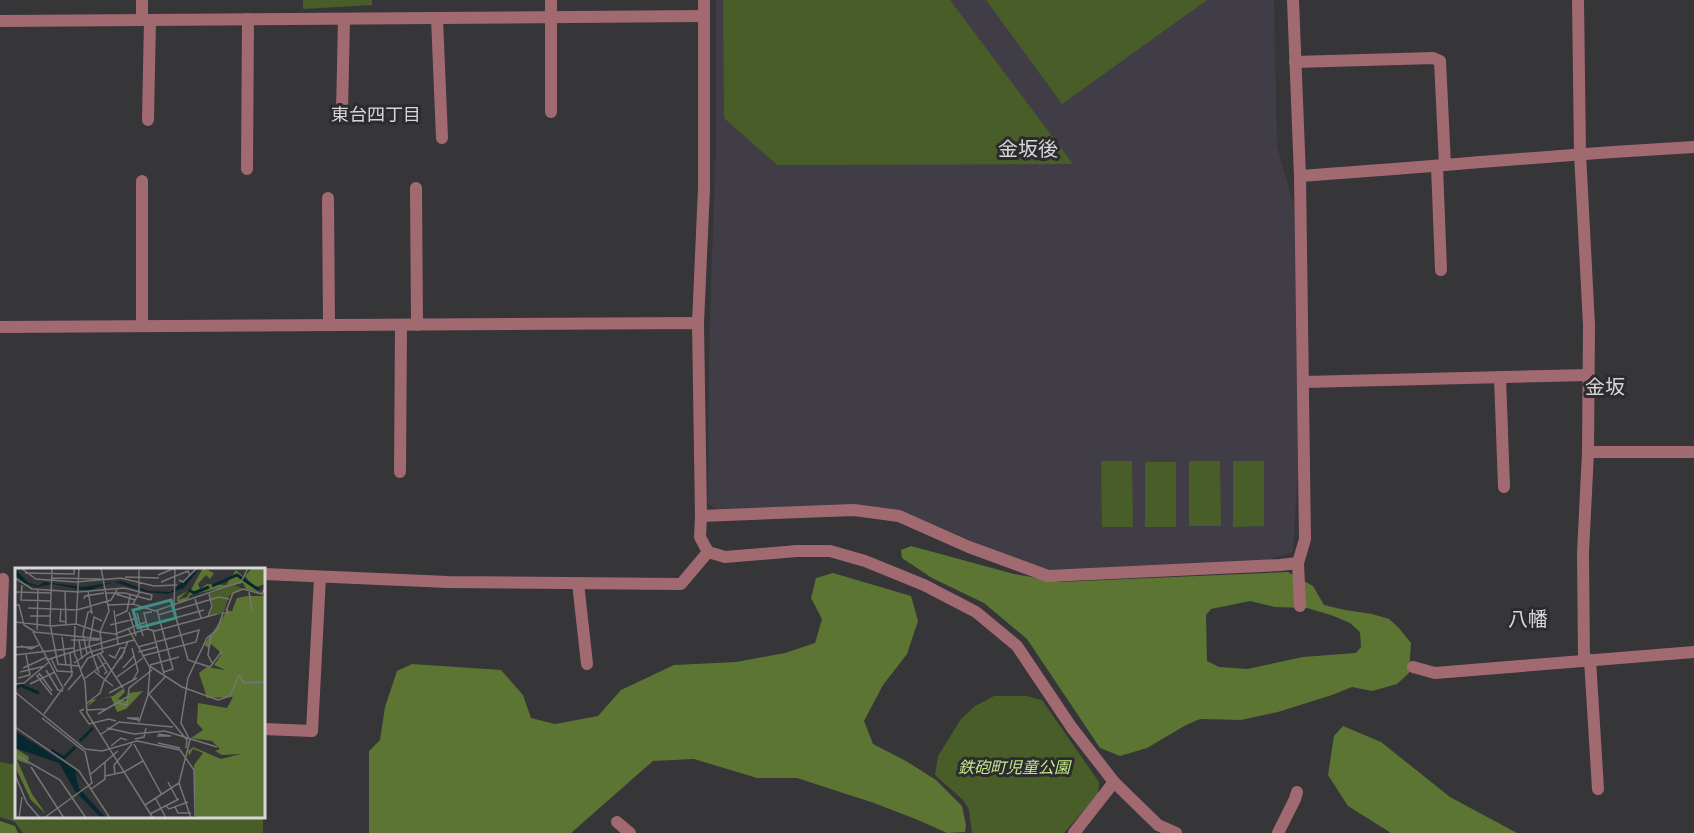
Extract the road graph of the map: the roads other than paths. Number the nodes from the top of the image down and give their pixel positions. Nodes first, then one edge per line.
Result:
1 (142, 0) edge
2 (551, 0) edge
3 (704, 0) edge
4 (1293, 0) edge
5 (1578, 0) edge
6 (704, 16) junction
7 (551, 17) junction
8 (437, 18) junction
9 (345, 19) junction
10 (146, 20) junction
11 (248, 20) junction
12 (0, 21) edge
13 (1295, 62) junction
14 (342, 112) dead end
15 (551, 112) dead end
16 (148, 120) dead end
17 (442, 138) dead end
18 (1694, 147) edge
19 (1580, 153) junction
20 (1441, 165) junction
21 (247, 169) dead end
22 (1300, 176) junction
23 (142, 181) dead end
24 (416, 188) dead end
25 (328, 198) dead end
26 (1442, 270) dead end
27 (698, 323) junction
28 (329, 325) junction
29 (401, 325) junction
30 (417, 325) junction
31 (142, 326) junction
32 (0, 327) edge
33 (1588, 375) junction
34 (1500, 377) junction
35 (1304, 382) junction
36 (1588, 452) junction
37 (1694, 452) edge
38 (400, 472) dead end
39 (1504, 487) dead end
40 (701, 516) junction
41 (708, 552) junction
42 (1298, 563) junction
43 (266, 574) edge
44 (320, 577) junction
45 (1, 580) edge
46 (578, 583) junction
47 (1300, 606) dead end
48 (1694, 652) edge
49 (0, 653) edge
50 (1587, 660) junction
51 (587, 664) dead end
52 (1413, 667) dead end
53 (266, 729) edge
54 (1114, 782) junction
55 (1598, 789) dead end
56 (1297, 792) dead end
57 (617, 822) dead end
58 (630, 833) edge
59 (1074, 833) edge
60 (1176, 833) edge
61 (1278, 833) edge

1 - 10 street
2 - 7 street
3 - 6 street
4 - 13 street
5 - 19 street
6 - 7 street
6 - 27 street
7 - 8 street
7 - 15 street
8 - 9 street
8 - 17 street
9 - 11 street
9 - 14 street
10 - 11 street
10 - 12 street
10 - 16 street
11 - 21 street
13 - 20 street
13 - 22 street
18 - 19 street
19 - 20 street
19 - 33 street
20 - 22 street
20 - 26 street
22 - 35 street
23 - 31 street
24 - 30 street
25 - 28 street
27 - 30 street
27 - 40 street
28 - 29 street
28 - 31 street
29 - 30 street
29 - 38 street
31 - 32 street
33 - 34 street
33 - 36 street
34 - 35 street
34 - 39 street
35 - 42 street
36 - 37 street
36 - 50 street
40 - 41 street
40 - 42 street
41 - 46 street
41 - 54 street
42 - 47 street
43 - 44 street
44 - 46 street
44 - 53 street
45 - 49 street
46 - 51 street
48 - 50 street
50 - 52 street
50 - 55 street
54 - 59 street
54 - 60 street
56 - 61 street
57 - 58 street

